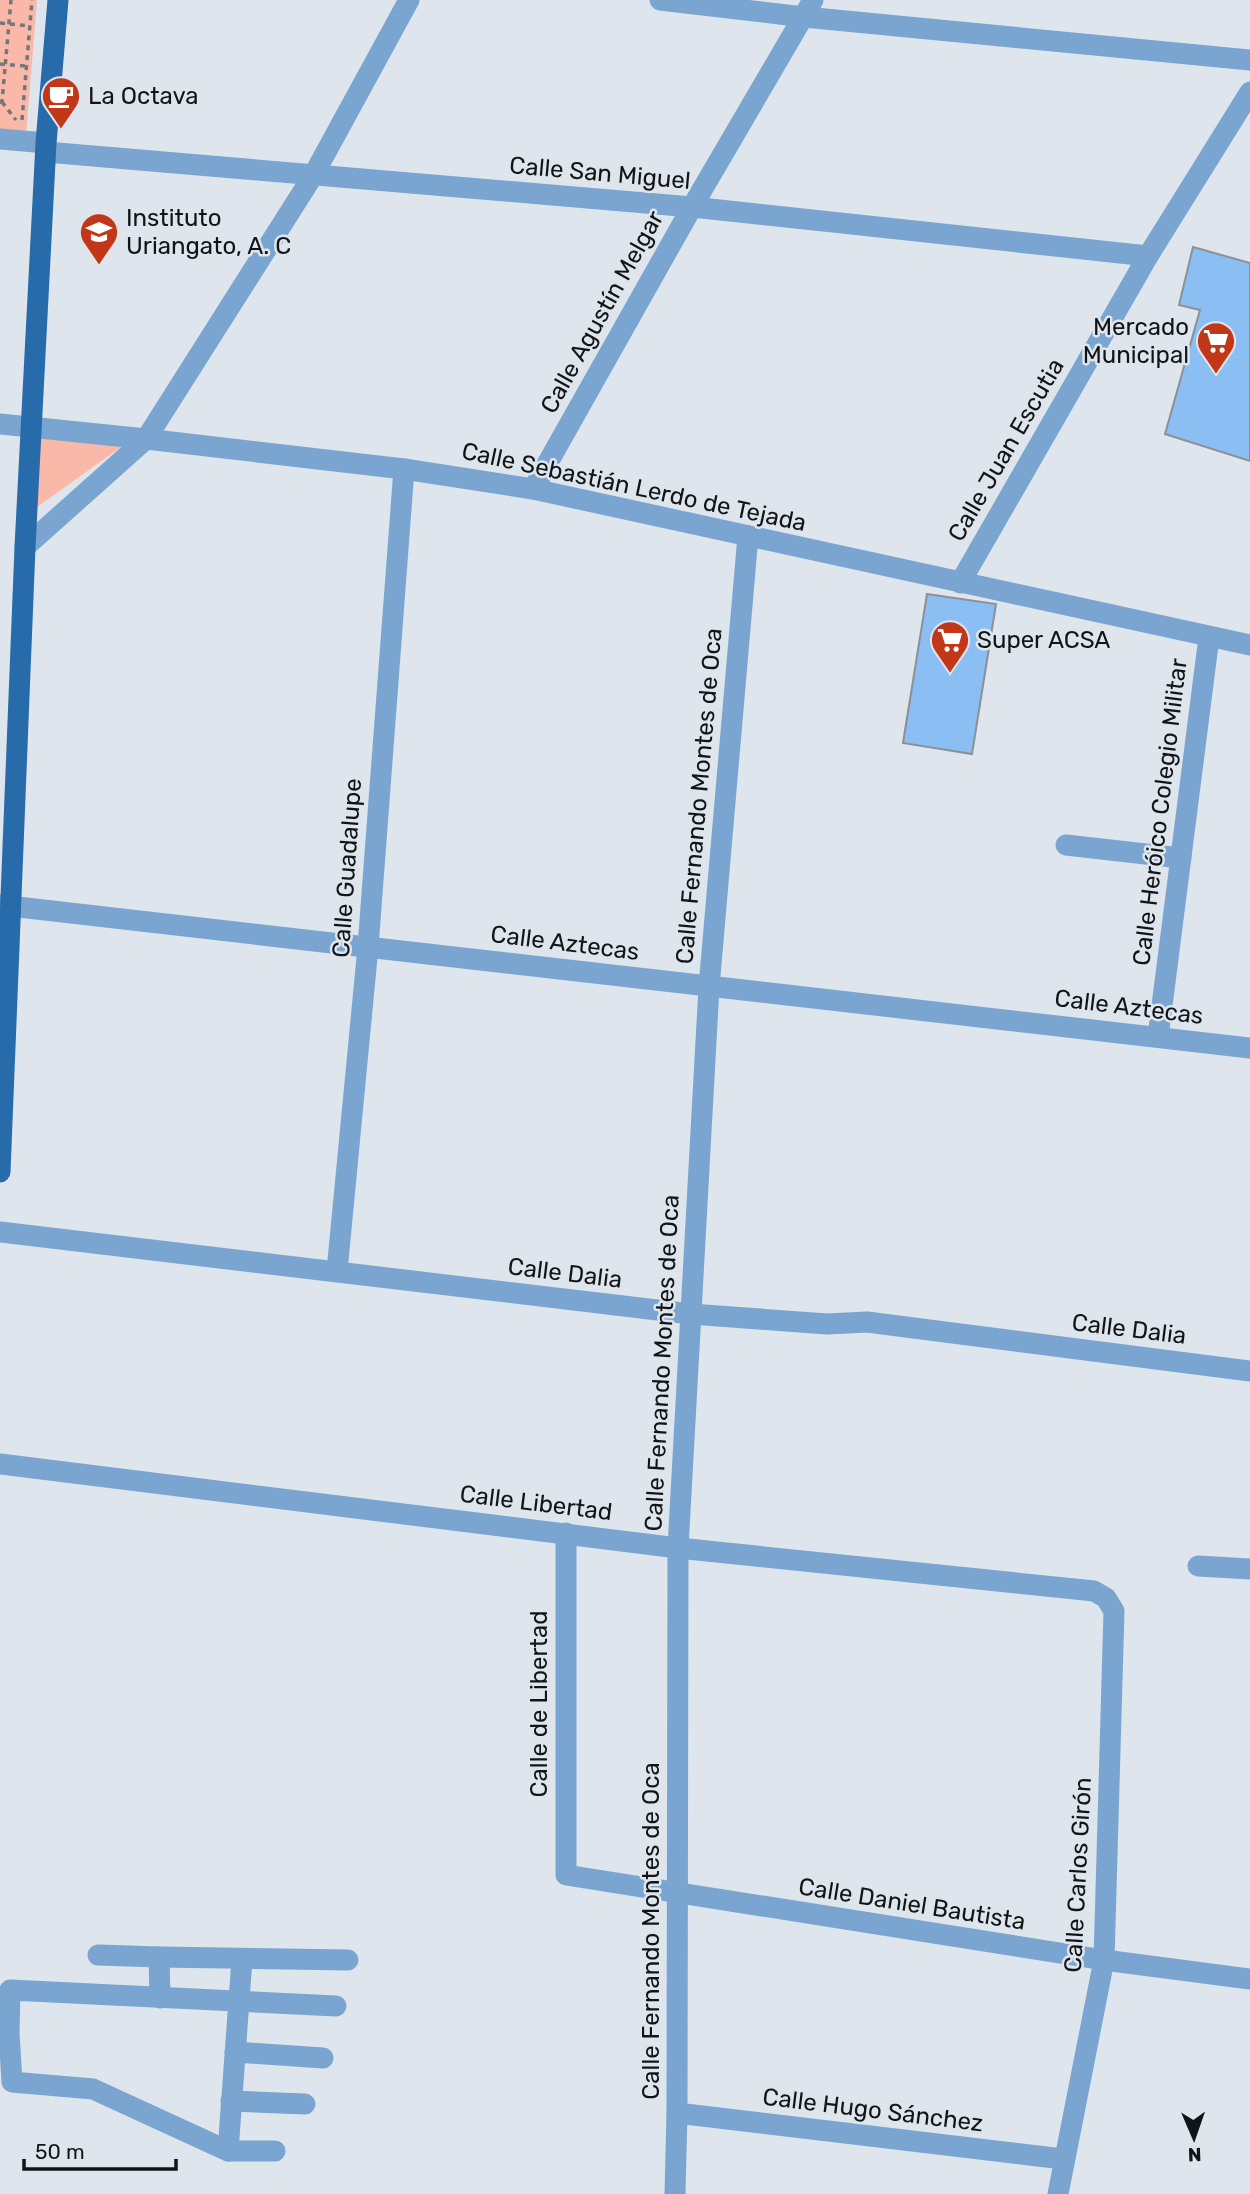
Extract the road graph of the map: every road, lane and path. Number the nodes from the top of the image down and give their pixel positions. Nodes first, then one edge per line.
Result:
1 (11, 0) edge
2 (32, 0) edge
3 (58, 0) edge
4 (409, 0) edge
5 (660, 0) edge
6 (809, 8) edge
7 (0, 23) edge
8 (9, 24) junction
9 (29, 26) junction
10 (1250, 60) edge
11 (3, 64) edge
12 (26, 66) junction
13 (1250, 92) edge
14 (1, 102) edge
15 (0, 139) edge
16 (46, 148) junction
17 (314, 174) junction
18 (692, 207) junction
19 (1147, 256) junction
20 (0, 424) edge
21 (33, 428) junction
22 (146, 439) junction
23 (404, 469) junction
24 (533, 489) junction
25 (748, 536) junction
26 (25, 547) junction
27 (960, 583) junction
28 (1209, 637) junction
29 (1250, 645) edge
30 (1066, 845) dead end
31 (1181, 858) junction
32 (6, 906) edge
33 (368, 947) junction
34 (709, 987) junction
35 (1158, 1037) junction
36 (1250, 1048) edge
37 (0, 1172) edge
38 (0, 1232) edge
39 (337, 1271) junction
40 (691, 1314) junction
41 (1250, 1371) edge
42 (0, 1464) edge
43 (566, 1533) junction
44 (678, 1548) junction
45 (1198, 1566) dead end
46 (1250, 1569) edge
47 (1106, 1598) joint
48 (566, 1875) joint
49 (677, 1894) junction
50 (98, 1955) dead end
51 (159, 1958) junction
52 (243, 1959) junction
53 (348, 1960) dead end
54 (1104, 1960) junction
55 (1250, 1979) edge
56 (160, 1998) junction
57 (240, 2002) junction
58 (336, 2006) dead end
59 (5, 2032) edge
60 (235, 2052) junction
61 (323, 2057) dead end
62 (231, 2101) junction
63 (305, 2104) dead end
64 (677, 2113) junction
65 (228, 2151) junction
66 (275, 2151) dead end
67 (1063, 2159) junction
68 (675, 2194) edge
69 (1058, 2194) edge

1 - 8 path
2 - 9 path
3 - 16 main road
4 - 17 street
5 - 6 street
6 - 10 street
6 - 18 street, Calle Agustín Melgar
7 - 8 path
8 - 9 path
8 - 11 path
9 - 12 path
11 - 12 path
11 - 14 path
12 - 14 path
13 - 19 street, Calle Juan Escutia
15 - 16 street, Calle San Miguel
16 - 17 street, Calle San Miguel
16 - 21 main road
17 - 18 street, Calle San Miguel
17 - 22 street
18 - 19 street, Calle San Miguel
18 - 24 street, Calle Agustín Melgar
19 - 27 street, Calle Juan Escutia
20 - 21 street, Calle Sebastián Lerdo de Tejada
21 - 22 street, Calle Sebastián Lerdo de Tejada
21 - 26 main road
22 - 23 street, Calle Sebastián Lerdo de Tejada
22 - 26 street
23 - 24 street, Calle Sebastián Lerdo de Tejada
23 - 33 street, Calle Guadalupe
24 - 25 street, Calle Sebastián Lerdo de Tejada
25 - 27 street, Calle Sebastián Lerdo de Tejada
25 - 34 street, Calle Fernando Montes de Oca
26 - 32 main road
27 - 28 street, Calle Sebastián Lerdo de Tejada
28 - 29 street, Calle Sebastián Lerdo de Tejada
28 - 31 street, Calle Heróico Colegio Militar
30 - 31 street
31 - 35 street, Calle Heróico Colegio Militar
32 - 33 street, Calle Aztecas
32 - 37 main road
33 - 34 street, Calle Aztecas
33 - 39 street, Calle Guadalupe
34 - 35 street, Calle Aztecas
34 - 40 street, Calle Fernando Montes de Oca
35 - 36 street, Calle Aztecas
38 - 39 street, Calle Dalia
39 - 40 street, Calle Dalia
40 - 41 street, Calle Dalia
40 - 44 street, Calle Fernando Montes de Oca
42 - 43 street, Calle Libertad
43 - 44 street, Calle Libertad
43 - 48 street, Calle de Libertad
44 - 47 street, Calle Libertad
44 - 49 street, Calle Fernando Montes de Oca
45 - 46 street
47 - 54 street, Calle Carlos Girón
48 - 49 street, Calle Daniel Bautista
49 - 54 street, Calle Daniel Bautista
49 - 64 street, Calle Fernando Montes de Oca
50 - 51 street
51 - 52 street
51 - 56 street
52 - 53 street
52 - 57 street
54 - 55 street, Calle Daniel Bautista
54 - 67 street, Calle Carlos Girón
56 - 57 street
56 - 59 street
57 - 58 street
57 - 60 street
59 - 65 street
60 - 61 street
60 - 62 street
62 - 63 street
62 - 65 street
64 - 67 street, Calle Hugo Sánchez
64 - 68 street, Calle Fernando Montes de Oca
65 - 66 street
67 - 69 street, Calle Carlos Girón

